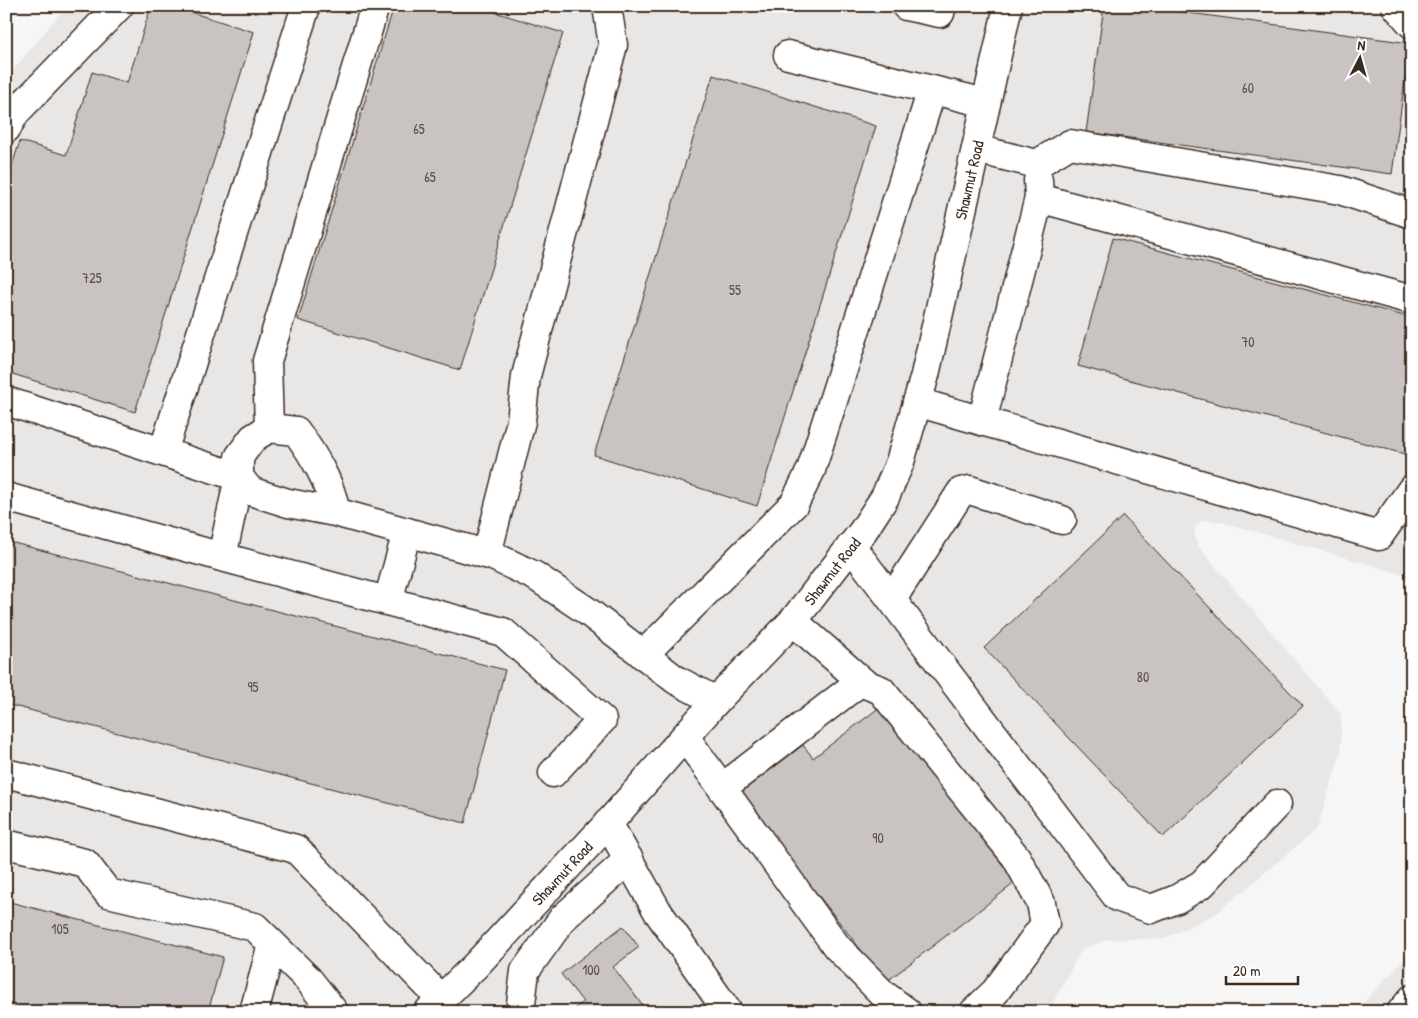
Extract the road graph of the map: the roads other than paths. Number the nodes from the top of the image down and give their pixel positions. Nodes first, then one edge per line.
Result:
1 (119, 6) edge
2 (306, 6) edge
3 (375, 6) edge
4 (607, 6) edge
5 (906, 6) edge
6 (942, 6) edge
7 (1008, 6) edge
8 (1396, 6) edge
9 (1412, 24) edge
10 (788, 55) dead end
11 (932, 90) junction
12 (986, 103) junction
13 (6, 129) edge
14 (976, 149) junction
15 (1036, 164) junction
16 (1039, 198) junction
17 (1412, 214) edge
18 (1412, 300) edge
19 (6, 401) edge
20 (917, 402) junction
21 (982, 421) junction
22 (269, 428) junction
23 (162, 452) junction
24 (239, 477) junction
25 (1412, 489) edge
26 (6, 497) edge
27 (335, 512) junction
28 (1062, 520) dead end
29 (407, 532) junction
30 (851, 546) junction
31 (488, 554) junction
32 (222, 557) junction
33 (892, 599) junction
34 (388, 601) junction
35 (794, 620) junction
36 (643, 655) junction
37 (861, 681) junction
38 (716, 701) junction
39 (685, 737) junction
40 (6, 773) edge
41 (553, 773) dead end
42 (722, 788) junction
43 (1277, 804) dead end
44 (608, 823) junction
45 (6, 846) edge
46 (629, 859) junction
47 (272, 944) junction
48 (1412, 999) edge
49 (434, 1006) edge
50 (254, 1012) edge
51 (334, 1012) edge
52 (520, 1012) edge
53 (728, 1012) edge
54 (907, 1012) edge
55 (974, 1012) edge
56 (1401, 1012) edge

1 - 13 street
2 - 23 street
3 - 22 street
4 - 31 street
5 - 6 street
7 - 12 street, Shawmut Road
8 - 9 street
10 - 11 street
11 - 12 street
11 - 36 street
12 - 14 street, Shawmut Road
14 - 15 street
14 - 20 street, Shawmut Road
15 - 16 street
15 - 17 street
16 - 18 street
16 - 21 street
19 - 23 street
20 - 21 street
20 - 30 street, Shawmut Road
21 - 25 street
22 - 24 street
22 - 27 street
23 - 24 street
24 - 27 street
24 - 32 street
26 - 32 street
27 - 29 street
28 - 33 street
29 - 31 street
29 - 34 street
30 - 33 street
30 - 35 street, Shawmut Road
31 - 36 street
32 - 34 street
33 - 43 street
34 - 41 street
35 - 37 street
35 - 38 street, Shawmut Road
36 - 38 street
37 - 42 street
37 - 55 street
38 - 39 street, Shawmut Road
39 - 42 street
39 - 44 street, Shawmut Road
40 - 49 street
42 - 54 street
44 - 46 street
44 - 49 street, Shawmut Road
45 - 47 street
46 - 52 street
46 - 53 street
47 - 50 street
47 - 51 street
48 - 56 street

